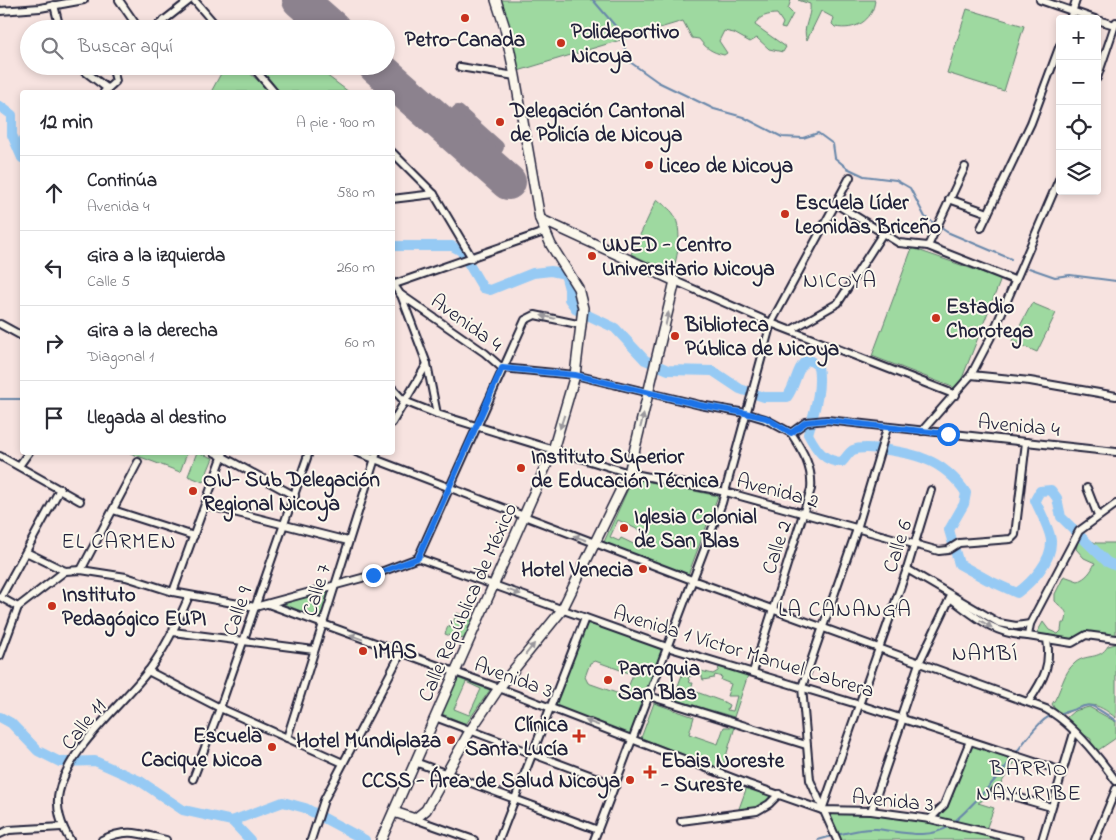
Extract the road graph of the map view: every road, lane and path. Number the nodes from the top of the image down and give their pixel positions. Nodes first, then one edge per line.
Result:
1 (84, 0) edge
2 (119, 0) edge
3 (190, 0) edge
4 (194, 0) edge
5 (496, 0) edge
6 (1040, 0) edge
7 (1076, 0) edge
8 (54, 6) junction
9 (0, 11) edge
10 (1072, 11) junction
11 (1071, 15) edge
12 (1084, 15) edge
13 (58, 20) edge
14 (132, 20) edge
15 (164, 20) edge
16 (211, 20) edge
17 (1101, 20) edge
18 (1115, 24) edge
19 (1056, 56) edge
20 (1101, 66) edge
21 (460, 67) dead end
22 (88, 75) edge
23 (114, 75) edge
24 (260, 75) edge
25 (515, 76) junction
26 (105, 90) edge
27 (107, 90) edge
28 (272, 90) edge
29 (395, 155) edge
30 (965, 167) dead end
31 (850, 177) dead end
32 (1056, 186) edge
33 (434, 194) junction
34 (395, 198) edge
35 (949, 199) junction
36 (836, 204) junction
37 (988, 213) junction
38 (540, 219) junction
39 (981, 228) dead end
40 (544, 232) junction
41 (882, 233) junction
42 (928, 246) junction
43 (471, 259) junction
44 (1014, 280) junction
45 (675, 281) junction
46 (395, 283) edge
47 (395, 287) edge
48 (400, 294) junction
49 (582, 322) junction
50 (771, 323) junction
51 (0, 324) edge
52 (791, 330) junction
53 (20, 335) edge
54 (427, 364) junction
55 (502, 368) junction
56 (575, 375) junction
57 (971, 375) junction
58 (395, 391) edge
59 (649, 394) junction
60 (956, 395) junction
61 (1116, 396) edge
62 (404, 401) junction
63 (745, 413) junction
64 (437, 414) junction
65 (395, 418) edge
66 (476, 427) junction
67 (887, 428) junction
68 (922, 431) junction
69 (791, 433) junction
70 (1026, 442) junction
71 (553, 450) junction
72 (1116, 452) edge
73 (26, 455) edge
74 (223, 455) edge
75 (308, 455) edge
76 (0, 456) edge
77 (375, 456) edge
78 (138, 462) dead end
79 (19, 466) junction
80 (629, 473) junction
81 (449, 488) junction
82 (1087, 488) dead end
83 (60, 489) junction
84 (932, 490) dead end
85 (726, 492) junction
86 (295, 496) junction
87 (80, 501) dead end
88 (1116, 504) edge
89 (206, 505) junction
90 (113, 510) junction
91 (804, 513) junction
92 (1098, 516) junction
93 (524, 518) junction
94 (285, 524) junction
95 (857, 529) junction
96 (194, 536) junction
97 (348, 542) junction
98 (596, 544) junction
99 (914, 545) junction
100 (26, 552) junction
101 (418, 558) junction
102 (907, 569) junction
103 (81, 570) junction
104 (65, 571) junction
105 (692, 580) junction
106 (493, 584) junction
107 (335, 585) junction
108 (173, 592) junction
109 (189, 596) junction
110 (0, 597) edge
111 (950, 597) junction
112 (268, 604) junction
113 (18, 607) junction
114 (254, 607) junction
115 (562, 610) junction
116 (773, 610) junction
117 (585, 618) junction
118 (322, 624) junction
119 (1030, 624) junction
120 (821, 627) junction
121 (173, 632) junction
122 (1028, 636) junction
123 (1047, 639) junction
124 (1116, 639) edge
125 (243, 643) junction
126 (667, 647) junction
127 (879, 648) junction
128 (314, 650) junction
129 (401, 653) junction
130 (0, 656) edge
131 (919, 663) junction
132 (148, 671) junction
133 (753, 672) junction
134 (455, 673) junction
135 (802, 687) junction
136 (499, 688) junction
137 (649, 696) junction
138 (1029, 701) junction
139 (860, 705) junction
140 (220, 708) junction
141 (550, 708) junction
142 (435, 717) junction
143 (903, 718) junction
144 (470, 731) junction
145 (1074, 733) junction
146 (287, 738) junction
147 (633, 739) junction
148 (970, 741) junction
149 (806, 745) junction
150 (532, 754) junction
151 (415, 762) junction
152 (343, 763) junction
153 (1062, 771) junction
154 (447, 775) junction
155 (193, 779) dead end
156 (1116, 781) edge
157 (616, 785) junction
158 (1116, 789) edge
159 (995, 791) dead end
160 (779, 794) junction
161 (515, 798) junction
162 (1051, 807) junction
163 (822, 810) junction
164 (871, 811) junction
165 (394, 812) junction
166 (415, 819) junction
167 (930, 819) junction
168 (681, 821) dead end
169 (62, 826) junction
170 (598, 830) junction
171 (0, 834) edge
172 (70, 840) edge
173 (102, 840) edge
174 (166, 840) edge
175 (311, 840) edge
176 (381, 840) edge
177 (474, 840) edge
178 (499, 840) edge
179 (594, 840) edge
180 (836, 840) edge
181 (1020, 840) edge
182 (1042, 840) edge
183 (1095, 840) edge

1 - 8 street
2 - 14 street
3 - 15 street
4 - 16 street
5 - 25 main road, Calle República de México
6 - 10 street
7 - 10 street
8 - 9 street
8 - 13 street
10 - 11 street
10 - 12 street
17 - 18 street
18 - 20 street
19 - 37 street
21 - 25 street
22 - 26 street
23 - 27 street
24 - 28 street
25 - 38 main road, Calle República de México
29 - 33 street
30 - 35 street
31 - 36 street
32 - 44 street
33 - 34 street
33 - 43 street
35 - 37 street
35 - 42 street
36 - 41 street
36 - 50 street
37 - 39 street
38 - 40 main road, Calle República de México
38 - 45 main road
40 - 43 street
40 - 49 main road, Calle República de México
41 - 42 street
41 - 52 street
42 - 44 street
43 - 46 street
44 - 57 street
45 - 50 street
59 -> 45 main road
47 - 48 street, Avenida 4
48 - 54 street
48 - 55 street, Avenida 4
49 -> 55 street
49 - 56 main road, Calle República de México
50 - 52 street
50 - 63 street
51 - 53 street
52 - 60 street
54 - 62 street
54 - 64 street
55 - 56 street, Avenida 4
55 - 66 street
56 - 59 street, Avenida 4
56 -> 71 main road, Calle República de México
57 - 60 street
57 - 61 street
58 - 62 street, Avenida 2
59 - 63 street, Avenida 4
80 -> 59 main road
60 - 68 street
62 - 64 street, Avenida 2
62 - 65 street
63 - 69 street, Avenida 4
63 - 85 street
64 - 66 street, Avenida 2
66 - 71 street, Avenida 2
66 - 81 street
67 - 68 street, Avenida 4
67 - 69 street, Avenida 4
67 - 95 street
68 - 70 street, Avenida 4
69 - 91 street, Calle 2
70 - 72 street, Avenida 4
70 - 99 street, Avenida 2
71 - 80 street, Avenida 2
71 - 93 main road, Calle República de México
73 - 79 street
74 - 86 street
74 - 89 street
75 - 86 street, Calle 9
76 - 79 street
77 - 81 street
77 - 97 street, Calle 7
78 - 90 street
79 - 83 street
80 - 85 street, Avenida 2
80 - 98 main road
81 - 93 street
81 - 101 street
82 - 92 street
83 - 87 street
83 - 100 street
84 - 99 street, Calle 6
85 - 91 street, Avenida 2
85 - 105 street
86 - 94 street, Calle 9
88 - 92 street
89 - 94 street
89 - 96 street
90 - 96 street
90 - 103 street
91 - 95 street, Avenida 2
91 - 116 street, Calle 2
92 - 119 street
98 -> 93 street
93 - 106 main road, Calle República de México
94 - 97 street
94 - 114 street, Calle 9
95 - 99 street, Avenida 2
95 - 120 street
96 - 108 street
97 - 107 street, Calle 7
98 - 105 street
98 - 115 main road
99 - 102 street, Calle 6
100 - 104 street
100 - 110 street
101 - 106 street, Avenida 1 Víctor Manuel Cabrera
101 - 107 street
102 - 111 street
102 - 127 street, Calle 6
103 - 104 street
103 - 108 street
104 - 113 street
105 - 116 street
105 - 126 street
106 -> 115 street, Avenida 1 Víctor Manuel Cabrera
106 - 134 main road, Calle República de México
107 - 112 street
107 - 118 street, Calle 7
108 - 109 street
109 - 114 street
109 - 121 street, Calle 11
110 - 113 street
111 - 119 street
111 -> 122 street
111 - 131 street
112 - 114 street
112 - 118 street, Avenida 3
113 - 130 street
114 - 125 street, Calle 9
115 - 117 street, Avenida 1 Víctor Manuel Cabrera
136 -> 115 main road
116 - 120 street
116 - 133 street, Calle 2
117 - 126 street, Avenida 1 Víctor Manuel Cabrera
117 - 141 street
118 - 128 street, Calle 7
129 -> 118 street, Avenida 3
119 - 122 street
120 - 127 street
120 - 135 street
121 - 125 street
121 - 132 street, Calle 11
122 - 123 street
123 - 124 street
123 - 138 street
125 - 128 street
125 - 140 street, Calle 9
126 - 133 street, Avenida 1 Víctor Manuel Cabrera
126 - 137 street
127 - 131 street
127 - 139 street, Calle 6
128 - 146 street, Calle 7
129 - 134 street, Avenida 3
129 - 152 street
131 - 138 street
131 - 143 street
132 - 140 street
132 - 169 street, Calle 11
133 - 135 street, Avenida 1 Víctor Manuel Cabrera
134 - 136 street, Avenida 3
134 - 142 main road, Calle República de México
135 - 139 street, Avenida 1 Víctor Manuel Cabrera
135 - 149 street
136 - 141 street, Avenida 3
136 - 144 main road
137 - 147 street
137 - 149 street
138 - 145 street
139 - 143 street, Avenida 1 Víctor Manuel Cabrera
139 - 163 street, Calle 6
140 - 146 street
140 - 155 street, Calle 9
147 -> 141 street, Avenida 3
141 - 150 street
142 - 144 street
142 - 151 main road, Calle República de México
143 - 148 street, Avenida 1 Víctor Manuel Cabrera
143 - 164 street
144 - 150 street
144 - 154 main road
145 - 153 street
145 - 156 street
146 - 152 street
147 - 157 street
147 - 160 street, Avenida 3
148 - 153 street, Avenida 1 Víctor Manuel Cabrera
148 - 167 street
149 - 163 street
150 - 157 street
150 - 161 street
151 - 154 street
151 - 165 main road, Calle República de México
152 - 175 street
153 - 162 street
154 - 161 street
154 - 166 main road
157 - 170 street
158 - 183 street
159 - 162 street
160 - 163 street, Avenida 3
160 - 168 street
161 - 170 street
161 - 178 street
162 - 182 street
163 - 164 street, Avenida 3
163 - 180 street
164 - 167 street, Avenida 3
165 - 166 main road
165 - 176 main road, Calle República de México
166 - 177 street
167 - 181 street, Avenida 3
169 - 171 street
169 - 172 street
170 - 179 street
173 - 174 street

